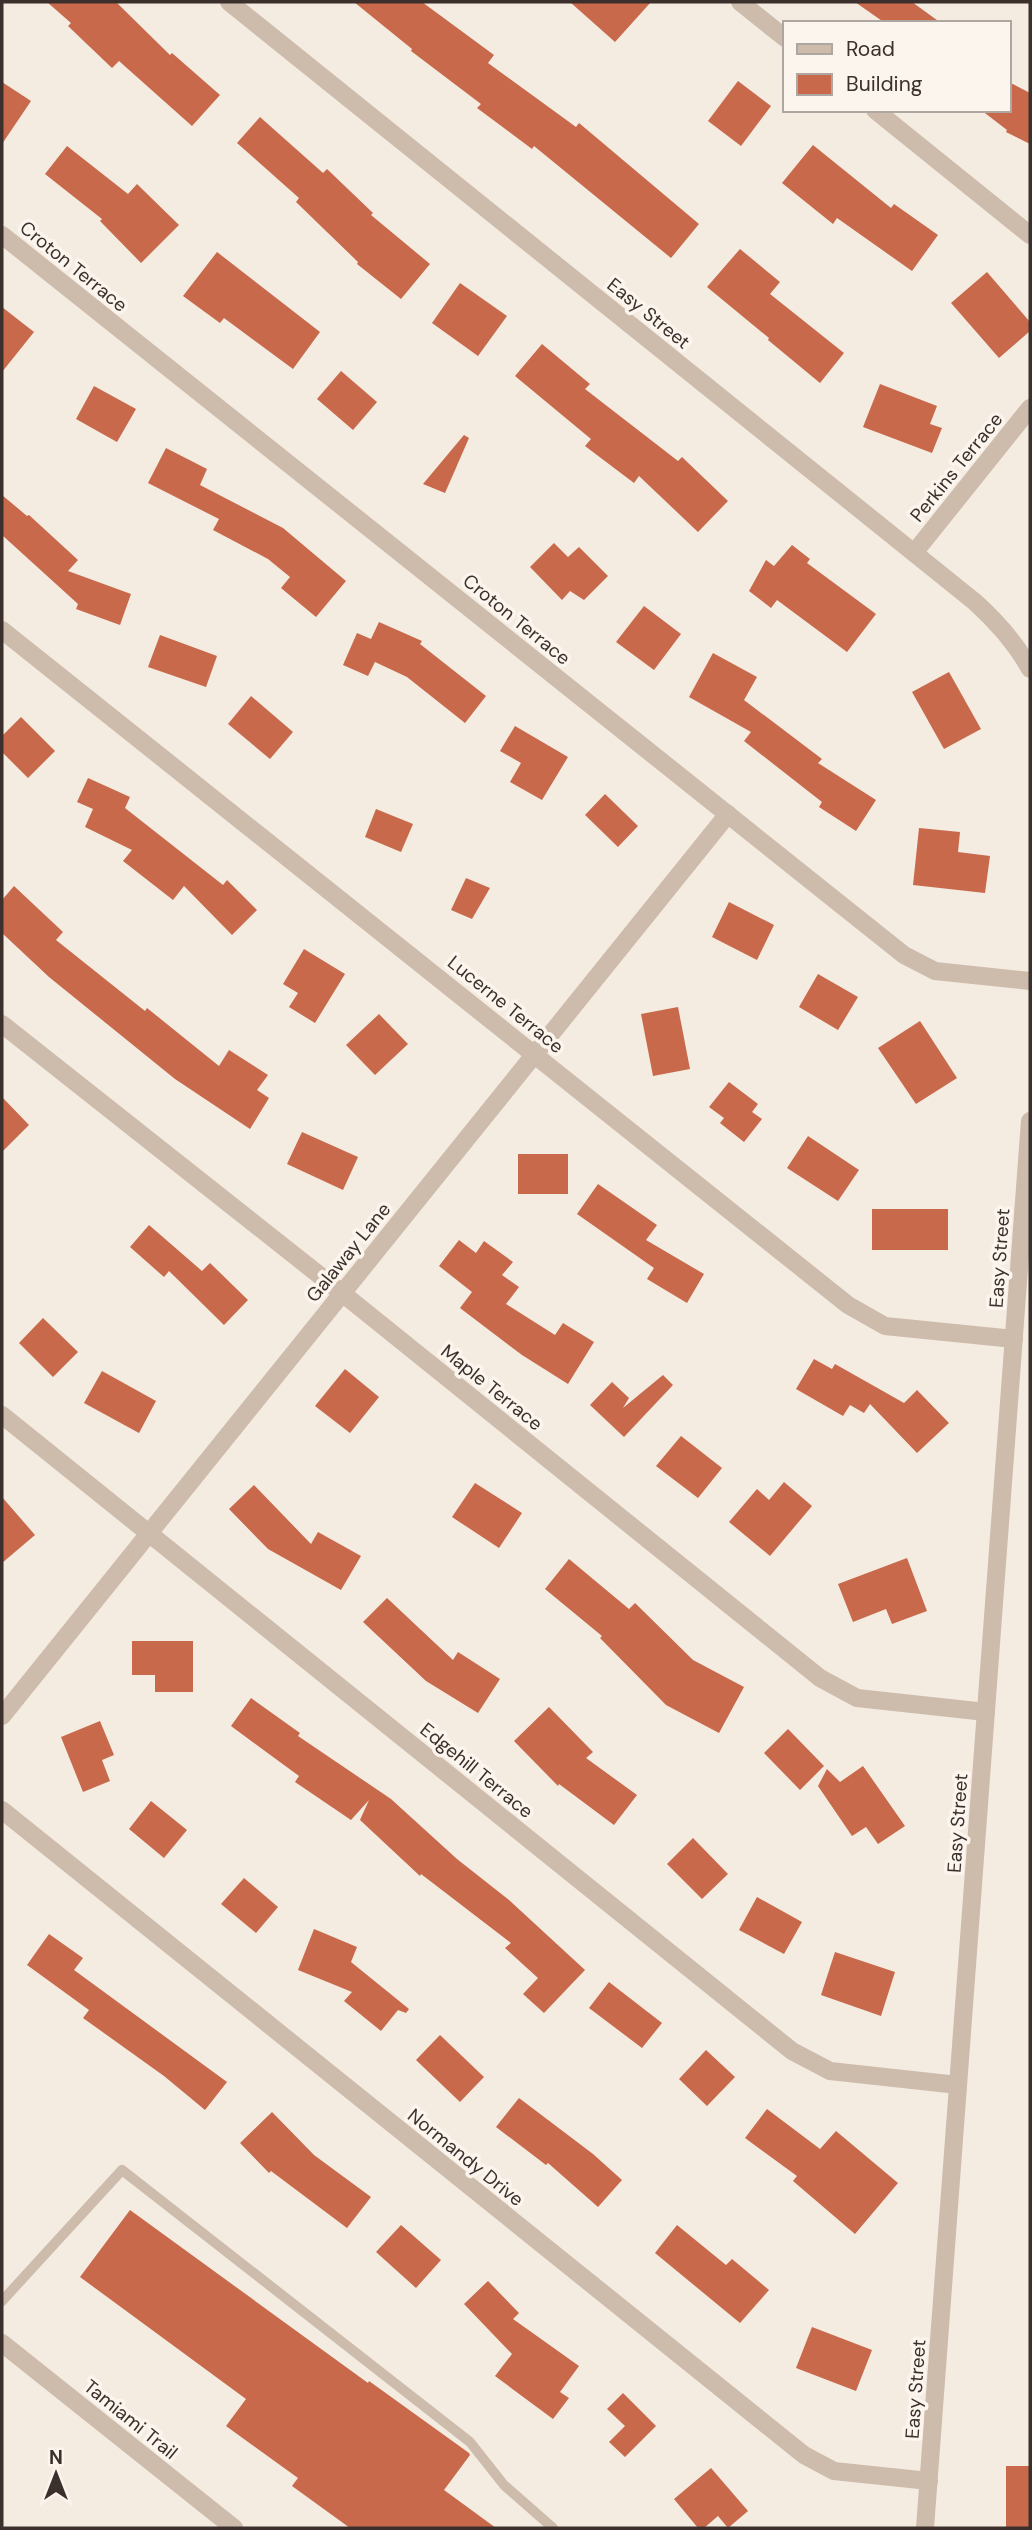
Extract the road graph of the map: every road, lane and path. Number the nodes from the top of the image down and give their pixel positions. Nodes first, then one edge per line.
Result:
1 (229, 2) edge
2 (740, 2) edge
3 (783, 36) edge
4 (877, 112) edge
5 (2, 235) edge
6 (1030, 235) edge
7 (1030, 408) edge
8 (914, 553) junction
9 (2, 630) edge
10 (1030, 669) edge
11 (728, 814) junction
12 (1030, 981) edge
13 (2, 1024) edge
14 (535, 1053) junction
15 (1030, 1121) edge
16 (342, 1293) junction
17 (1014, 1339) junction
18 (2, 1415) edge
19 (149, 1533) junction
20 (986, 1712) junction
21 (2, 1716) edge
22 (2, 1810) edge
23 (958, 2085) junction
24 (2, 2301) edge
25 (2, 2343) edge
26 (929, 2481) junction
27 (234, 2528) edge
28 (552, 2528) edge
29 (925, 2528) edge

1 - 8 street, Easy Street
2 - 3 street
4 - 6 street
5 - 11 street, Croton Terrace
7 - 8 street, Perkins Terrace
8 - 10 street, Easy Street
9 - 14 street, Lucerne Terrace
11 - 12 street, Croton Terrace
11 - 14 street, Galaway Lane
13 - 16 street, Maple Terrace
14 - 16 street, Galaway Lane
14 - 17 street, Lucerne Terrace
15 - 17 street, Easy Street
16 - 19 street, Galaway Lane
16 - 20 street, Maple Terrace
17 - 20 street, Easy Street
18 - 19 street, Edgehill Terrace
19 - 21 street, Galaway Lane
19 - 23 street, Edgehill Terrace
20 - 23 street, Easy Street
22 - 26 street, Normandy Drive
23 - 26 street, Easy Street
24 - 28 lane
25 - 27 street, Tamiami Trail
26 - 29 street, Easy Street

